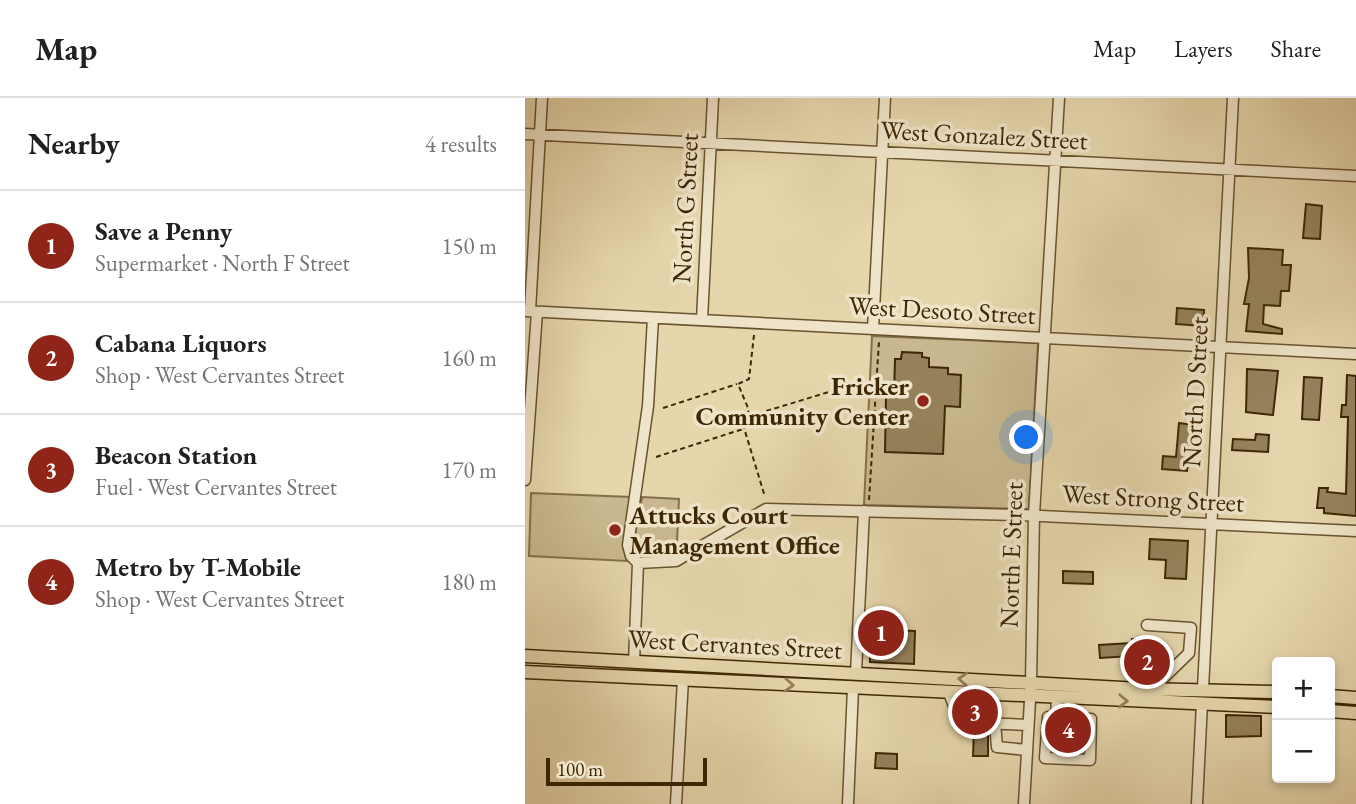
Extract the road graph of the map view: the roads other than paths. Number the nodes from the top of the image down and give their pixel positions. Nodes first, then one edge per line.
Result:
1 (542, 98) edge
2 (713, 98) edge
3 (885, 98) edge
4 (1059, 98) edge
5 (1233, 98) edge
6 (525, 134) edge
7 (540, 135) junction
8 (711, 144) junction
9 (882, 152) junction
10 (1055, 162) junction
11 (1229, 170) junction
12 (1356, 176) edge
13 (531, 311) edge
14 (653, 318) junction
15 (702, 320) junction
16 (876, 330) junction
17 (1044, 337) junction
18 (1220, 347) junction
19 (1356, 354) edge
20 (525, 480) edge
21 (866, 511) junction
22 (1034, 515) junction
23 (1212, 523) junction
24 (1356, 531) edge
25 (638, 563) junction
26 (1146, 625) dead end
27 (1190, 642) junction
28 (1205, 642) junction
29 (525, 656) edge
30 (634, 662) junction
31 (770, 669) junction
32 (525, 672) edge
33 (546, 673) junction
34 (856, 673) junction
35 (683, 679) junction
36 (1031, 683) junction
37 (853, 688) junction
38 (1152, 689) junction
39 (1203, 689) junction
40 (1272, 692) edge
41 (951, 696) junction
42 (1030, 696) junction
43 (1335, 696) edge
44 (1057, 698) junction
45 (1356, 698) edge
46 (993, 700) junction
47 (1202, 702) junction
48 (1272, 707) edge
49 (1335, 711) edge
50 (1356, 713) edge
51 (1056, 717) junction
52 (993, 723) junction
53 (1013, 724) junction
54 (1028, 728) junction
55 (1047, 733) junction
56 (1013, 749) junction
57 (1027, 750) junction
58 (676, 804) edge
59 (848, 804) edge
60 (1024, 804) edge
61 (1197, 804) edge

1 - 7 street
2 - 8 street, North G Street
3 - 9 street
4 - 10 street, North E Street
5 - 11 street, North D Street
6 - 7 street, West Gonzalez Street
7 - 8 street, West Gonzalez Street
7 - 13 street
8 - 9 street, West Gonzalez Street
8 - 15 street, North G Street
9 - 10 street, West Gonzalez Street
9 - 16 street
10 - 11 street, West Gonzalez Street
10 - 17 street, North E Street
11 - 12 street, West Gonzalez Street
11 - 18 street, North D Street
13 - 14 street, West Desoto Street
13 - 20 street
14 - 15 street, West Desoto Street
14 - 25 street
15 - 16 street, West Desoto Street
16 - 17 street, West Desoto Street
17 - 18 street, West Desoto Street
17 - 22 street, North E Street
18 - 19 street, West Desoto Street
18 - 23 street, North D Street
21 - 22 street, West Strong Street
21 - 25 street, West Strong Street
21 - 34 street
22 - 23 street, West Strong Street
22 - 36 street, North E Street
23 - 24 street, West Strong Street
23 - 28 street, North D Street
25 - 30 street
26 - 27 street
27 - 28 street
27 - 38 street
28 - 39 street, North D Street
29 - 30 main road, West Cervantes Street
30 - 31 main road, West Cervantes Street
30 - 33 main road
31 - 34 main road, West Cervantes Street
31 - 35 main road
32 - 33 main road, West Cervantes Street
33 - 35 main road, West Cervantes Street
36 -> 34 main road, West Cervantes Street
35 -> 37 main road, West Cervantes Street
35 - 58 street
36 - 38 main road, West Cervantes Street
36 - 42 street, North E Street
37 - 41 main road, West Cervantes Street
37 - 59 street
38 - 39 main road, West Cervantes Street
39 - 40 main road, West Cervantes Street
41 - 46 main road, West Cervantes Street
41 - 52 street
42 - 44 main road, West Cervantes Street
42 - 46 main road, West Cervantes Street
42 - 54 street, North E Street
43 - 45 main road
44 -> 47 main road, West Cervantes Street
44 - 51 street
46 - 52 street
47 - 48 main road, West Cervantes Street
47 - 61 street
49 - 50 main road
51 - 55 street
51 - 55 street
52 - 53 street
52 - 56 street
53 - 54 street
53 - 56 street
54 - 55 street
54 - 57 street, North E Street
56 - 57 street
57 - 60 street, North E Street

